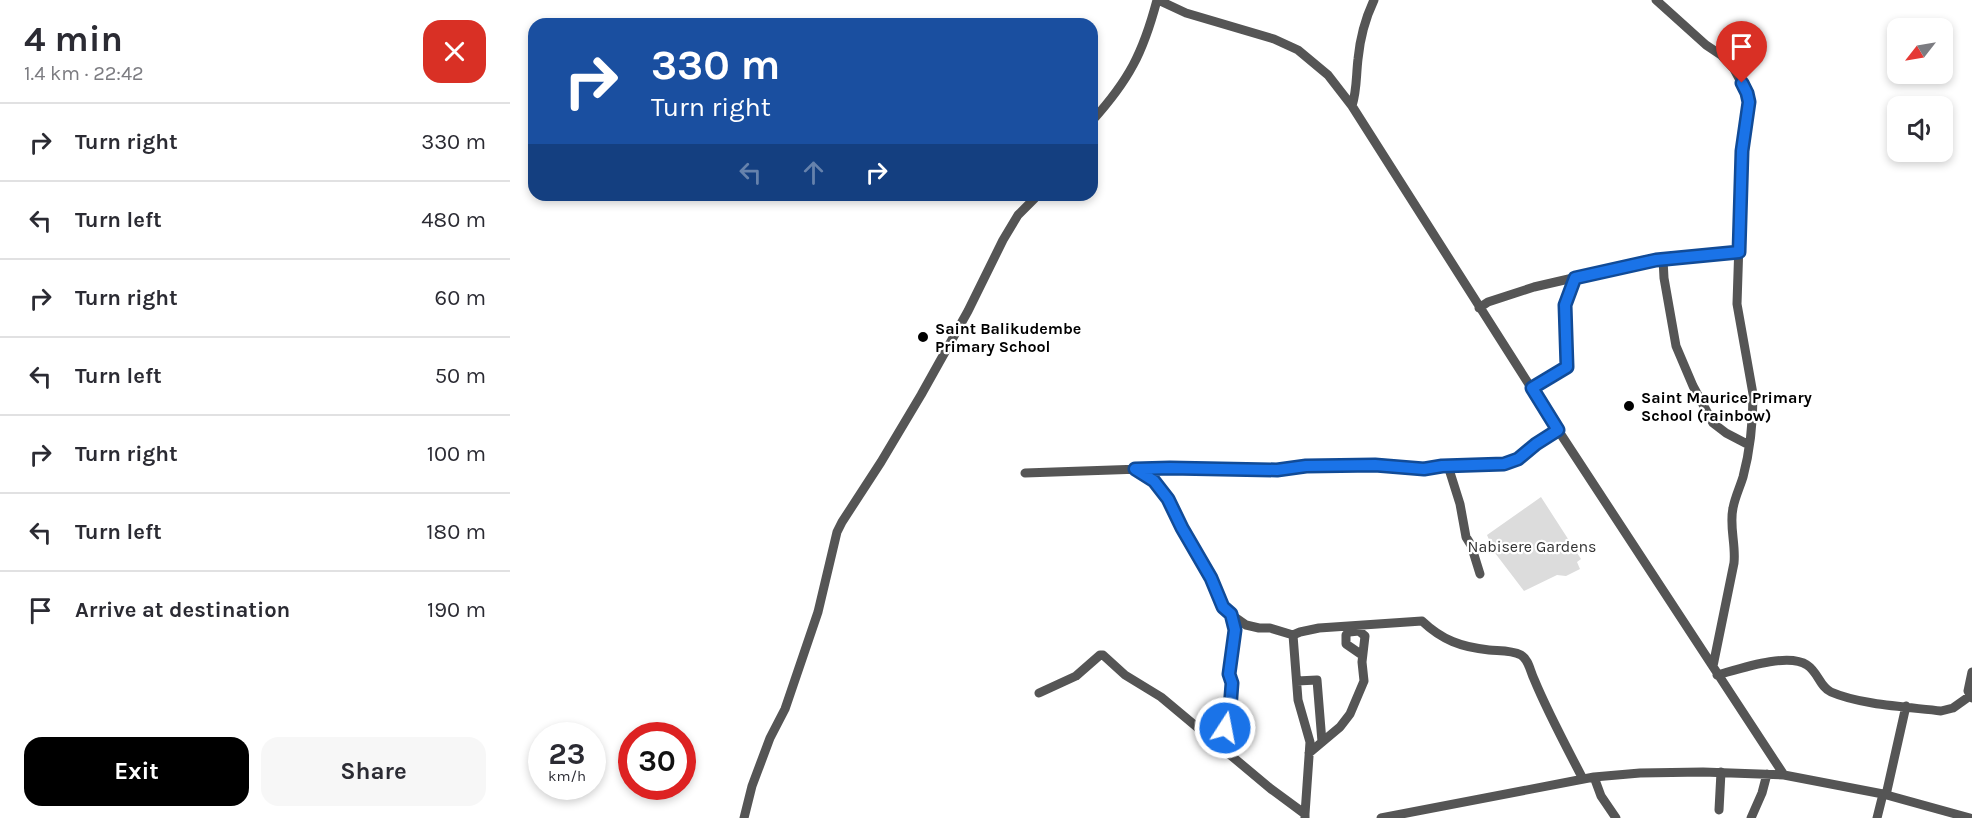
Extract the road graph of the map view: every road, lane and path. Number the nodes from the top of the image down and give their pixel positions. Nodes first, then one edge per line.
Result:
1 (1157, 0) edge
2 (1374, 0) edge
3 (1656, 0) edge
4 (1352, 106) junction
5 (1098, 114) edge
6 (1032, 201) edge
7 (1739, 252) junction
8 (1663, 259) junction
9 (1575, 278) junction
10 (1479, 308) junction
11 (1532, 388) junction
12 (1558, 430) junction
13 (1749, 445) junction
14 (1448, 466) junction
15 (1135, 469) junction
16 (1025, 473) dead end
17 (1480, 574) dead end
18 (1231, 614) junction
19 (1293, 635) junction
20 (1362, 655) dead end
21 (1715, 671) junction
22 (1972, 672) edge
23 (1297, 681) junction
24 (1039, 693) dead end
25 (1971, 697) edge
26 (1906, 706) junction
27 (1322, 742) junction
28 (1223, 748) junction
29 (1309, 753) junction
30 (1721, 772) junction
31 (1767, 774) junction
32 (1784, 775) junction
33 (1594, 777) junction
34 (1583, 779) junction
35 (1885, 795) junction
36 (1719, 810) dead end
37 (1305, 816) edge
38 (744, 818) edge
39 (1381, 818) edge
40 (1616, 818) edge
41 (1751, 818) edge
42 (1877, 818) edge
43 (1970, 818) edge

1 - 4 street
1 - 5 street
2 - 4 street
3 - 7 street
4 - 10 street
6 - 38 street
7 - 8 street
7 - 13 street
8 - 9 street
8 - 13 street
9 - 10 street
9 - 11 street
10 - 11 street
11 - 12 street
12 - 14 street
12 - 21 street
13 - 21 street
14 - 15 street
14 - 17 street
15 - 16 street
15 - 18 street
18 - 19 street
18 - 28 street
19 - 23 street
19 - 34 street
20 - 27 street
21 - 26 street
21 - 32 street
22 - 25 street
23 - 27 street
23 - 29 street
24 - 28 street
25 - 26 street
26 - 35 street
27 - 29 street
28 - 37 street
29 - 37 street
30 - 31 street
30 - 33 street
30 - 36 street
31 - 32 street
31 - 41 street
32 - 35 street
33 - 34 street
33 - 40 street
34 - 39 street
35 - 42 street
35 - 43 street

